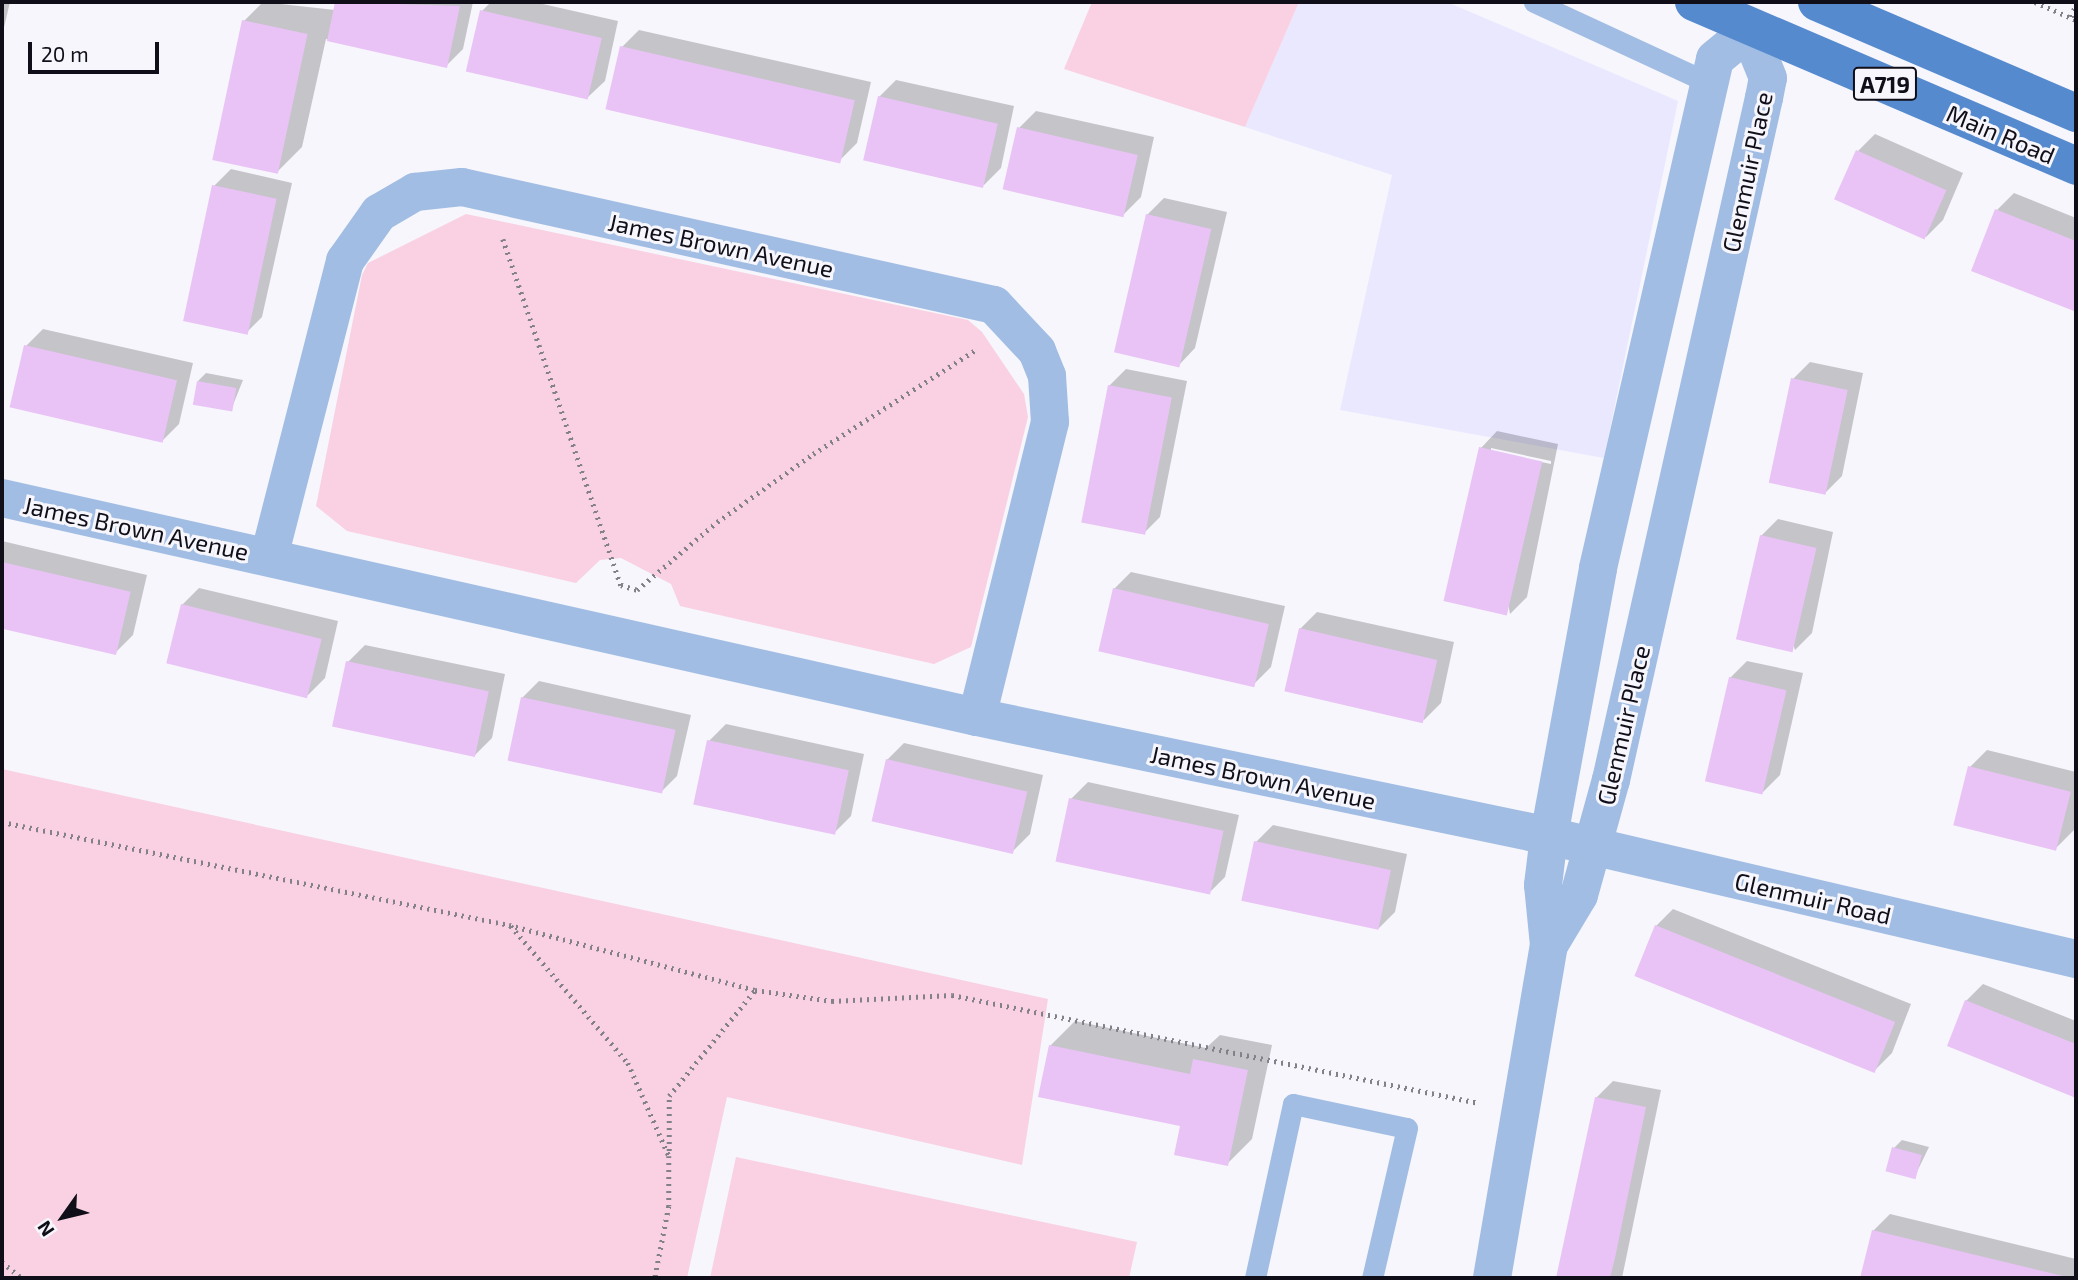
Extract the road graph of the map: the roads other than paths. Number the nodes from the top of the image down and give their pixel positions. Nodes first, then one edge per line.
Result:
1 (1534, 2) edge
2 (1695, 2) edge
3 (1817, 2) edge
4 (1752, 20) edge
5 (1709, 83) junction
6 (2076, 113) edge
7 (2076, 166) edge
8 (2, 498) edge
9 (270, 557) junction
10 (977, 717) junction
11 (1549, 836) junction
12 (1594, 847) junction
13 (1549, 945) junction
14 (2076, 959) edge
15 (1255, 1278) edge
16 (1372, 1278) edge
17 (1492, 1278) edge

1 - 5 lane
2 - 4 main road, Main Road / A719
3 - 6 main road, Main Road / A719
4 - 5 street, Glenmuir Place
4 - 7 main road, Main Road / A719
4 - 12 street, Glenmuir Place
5 - 11 street, Glenmuir Place
8 - 9 street, James Brown Avenue
9 - 10 street, James Brown Avenue
9 - 10 street, James Brown Avenue
10 - 11 street, James Brown Avenue
11 - 12 street, Glenmuir Road
11 - 13 street, Glenmuir Place
12 - 13 street, Glenmuir Place
12 - 14 street, Glenmuir Road
13 - 17 street, Glenmuir Place
15 - 16 lane

